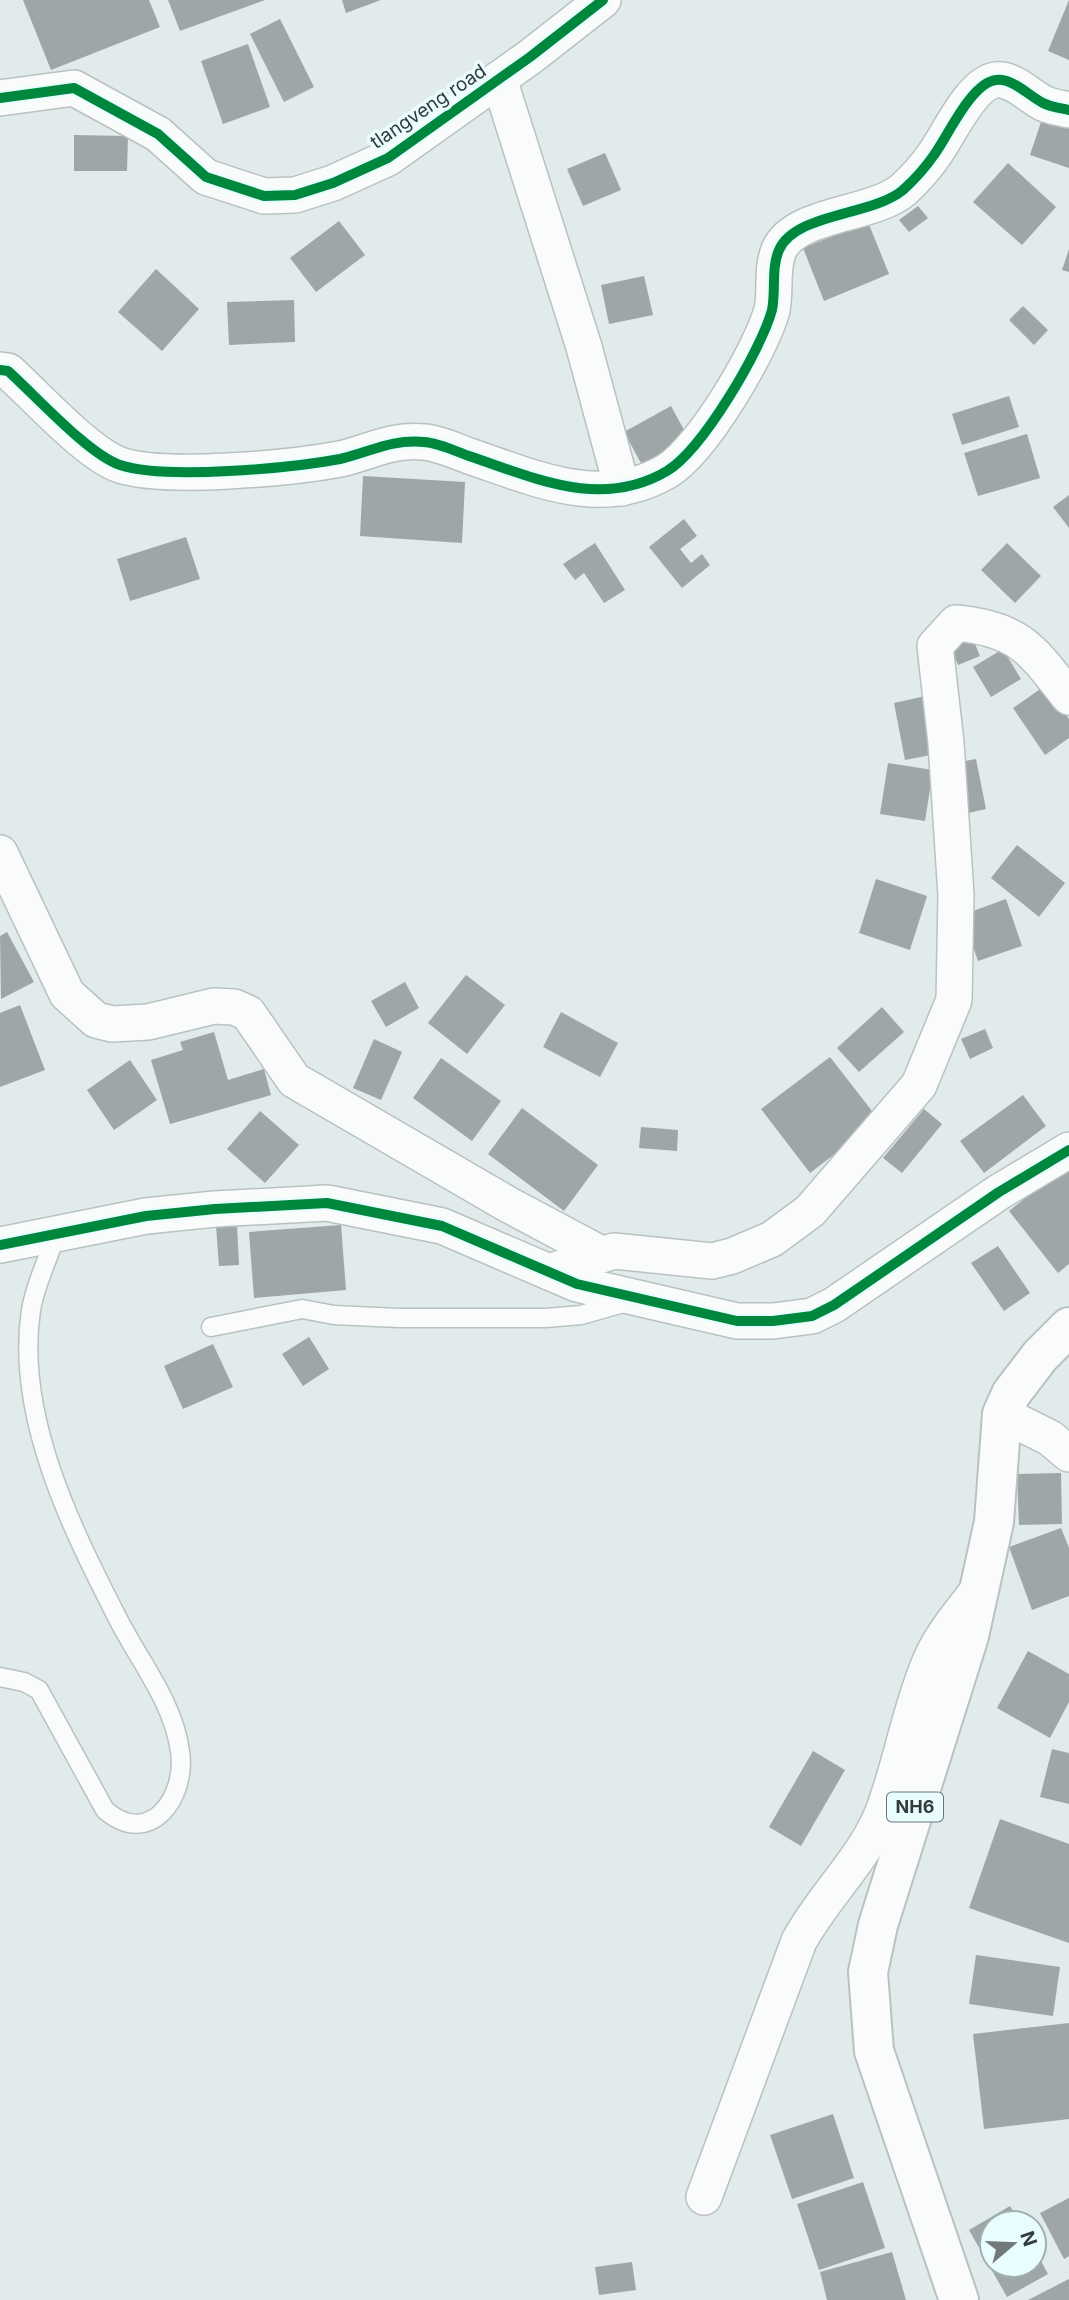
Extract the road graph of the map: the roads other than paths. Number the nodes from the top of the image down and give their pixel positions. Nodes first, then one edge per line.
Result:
1 (603, 0) edge
2 (499, 79) junction
3 (0, 98) edge
4 (1069, 110) edge
5 (0, 370) edge
6 (622, 488) junction
7 (1069, 697) edge
8 (0, 853) edge
9 (1069, 1150) edge
10 (56, 1235) junction
11 (0, 1245) edge
12 (601, 1254) junction
13 (548, 1272) junction
14 (641, 1298) junction
15 (211, 1327) dead end
16 (1069, 1327) edge
17 (1002, 1415) junction
18 (1069, 1454) edge
19 (979, 1589) junction
20 (0, 1677) edge
21 (704, 2197) dead end
22 (959, 2300) edge

1 - 2 street, tlangveng road
2 - 3 street, tlangveng road
2 - 6 street
4 - 6 street
5 - 6 street
7 - 12 street
8 - 12 street
9 - 14 street
10 - 11 street
10 - 13 street
10 - 20 lane
12 - 13 street
13 - 14 street
14 - 15 lane
16 - 17 highway, NH6
17 - 18 street
17 - 19 highway, NH6
19 - 21 street
19 - 22 highway, NH6

